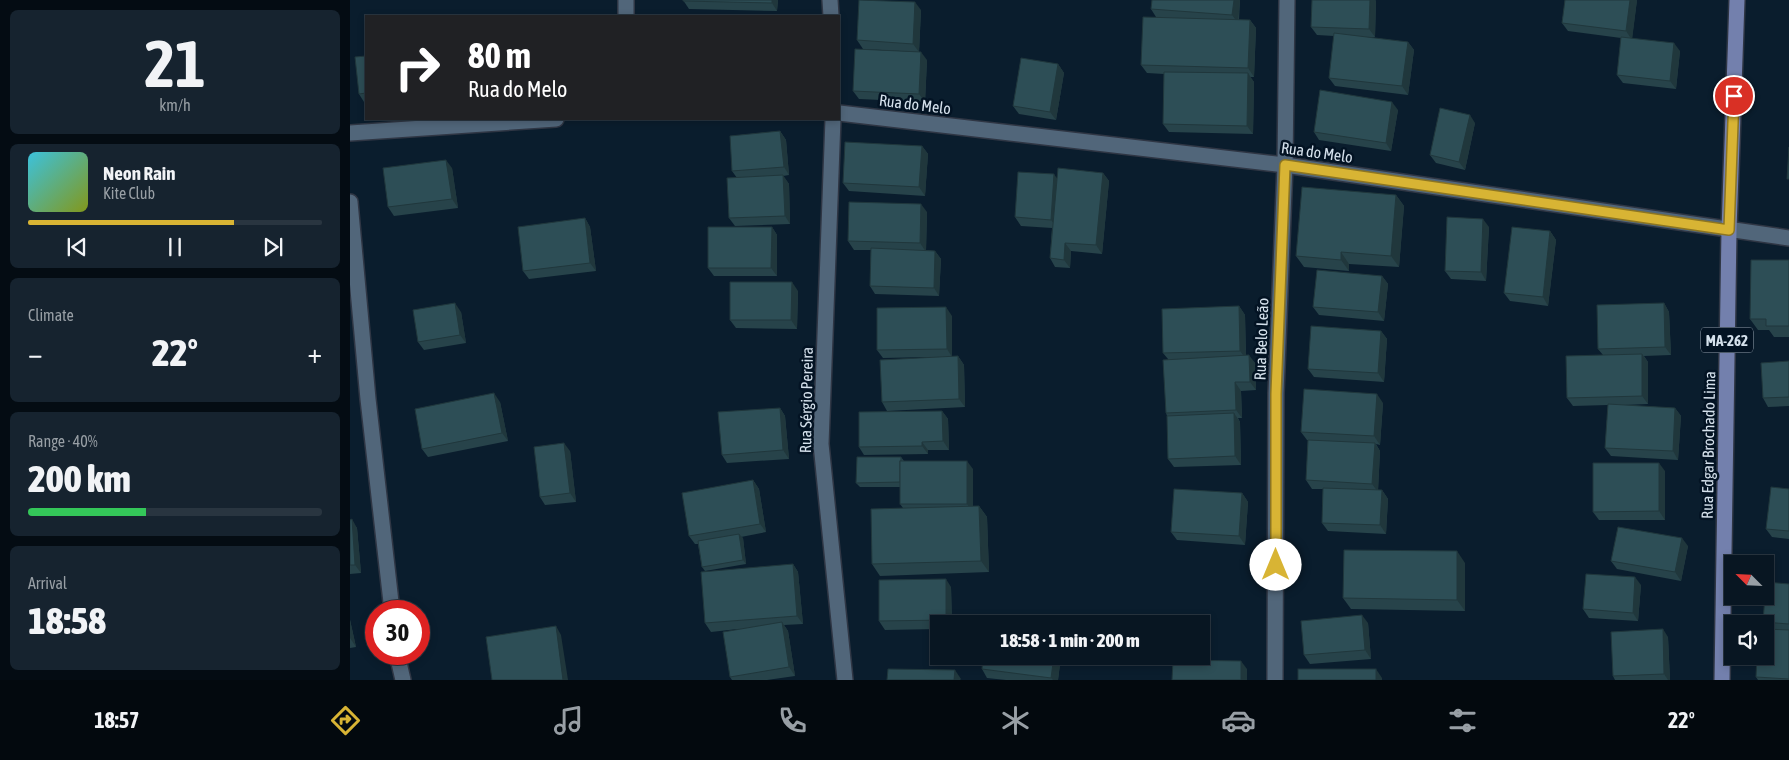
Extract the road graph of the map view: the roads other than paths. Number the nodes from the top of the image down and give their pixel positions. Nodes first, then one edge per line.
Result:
1 (626, 0) edge
2 (830, 0) edge
3 (1287, 0) edge
4 (1737, 0) edge
5 (626, 15) edge
6 (831, 15) edge
7 (840, 113) edge
8 (541, 120) edge
9 (833, 120) edge
10 (350, 133) edge
11 (1285, 165) junction
12 (350, 202) edge
13 (1729, 230) junction
14 (1789, 238) edge
15 (391, 600) edge
16 (400, 665) edge
17 (403, 680) edge
18 (846, 680) edge
19 (1275, 680) edge
20 (1722, 680) edge

1 - 5 street
2 - 6 street
3 - 11 street, Rua Belo Leão
4 - 13 main road, Rua Edgar Brochado Lima / MA-262
7 - 11 street, Rua do Melo
8 - 10 street
9 - 18 street, Rua Sérgio Pereira
11 - 13 street, Rua do Melo
11 - 19 street, Rua Belo Leão
12 - 15 street
13 - 14 street, Rua do Melo
13 - 20 main road, Rua Edgar Brochado Lima / MA-262
16 - 17 street

